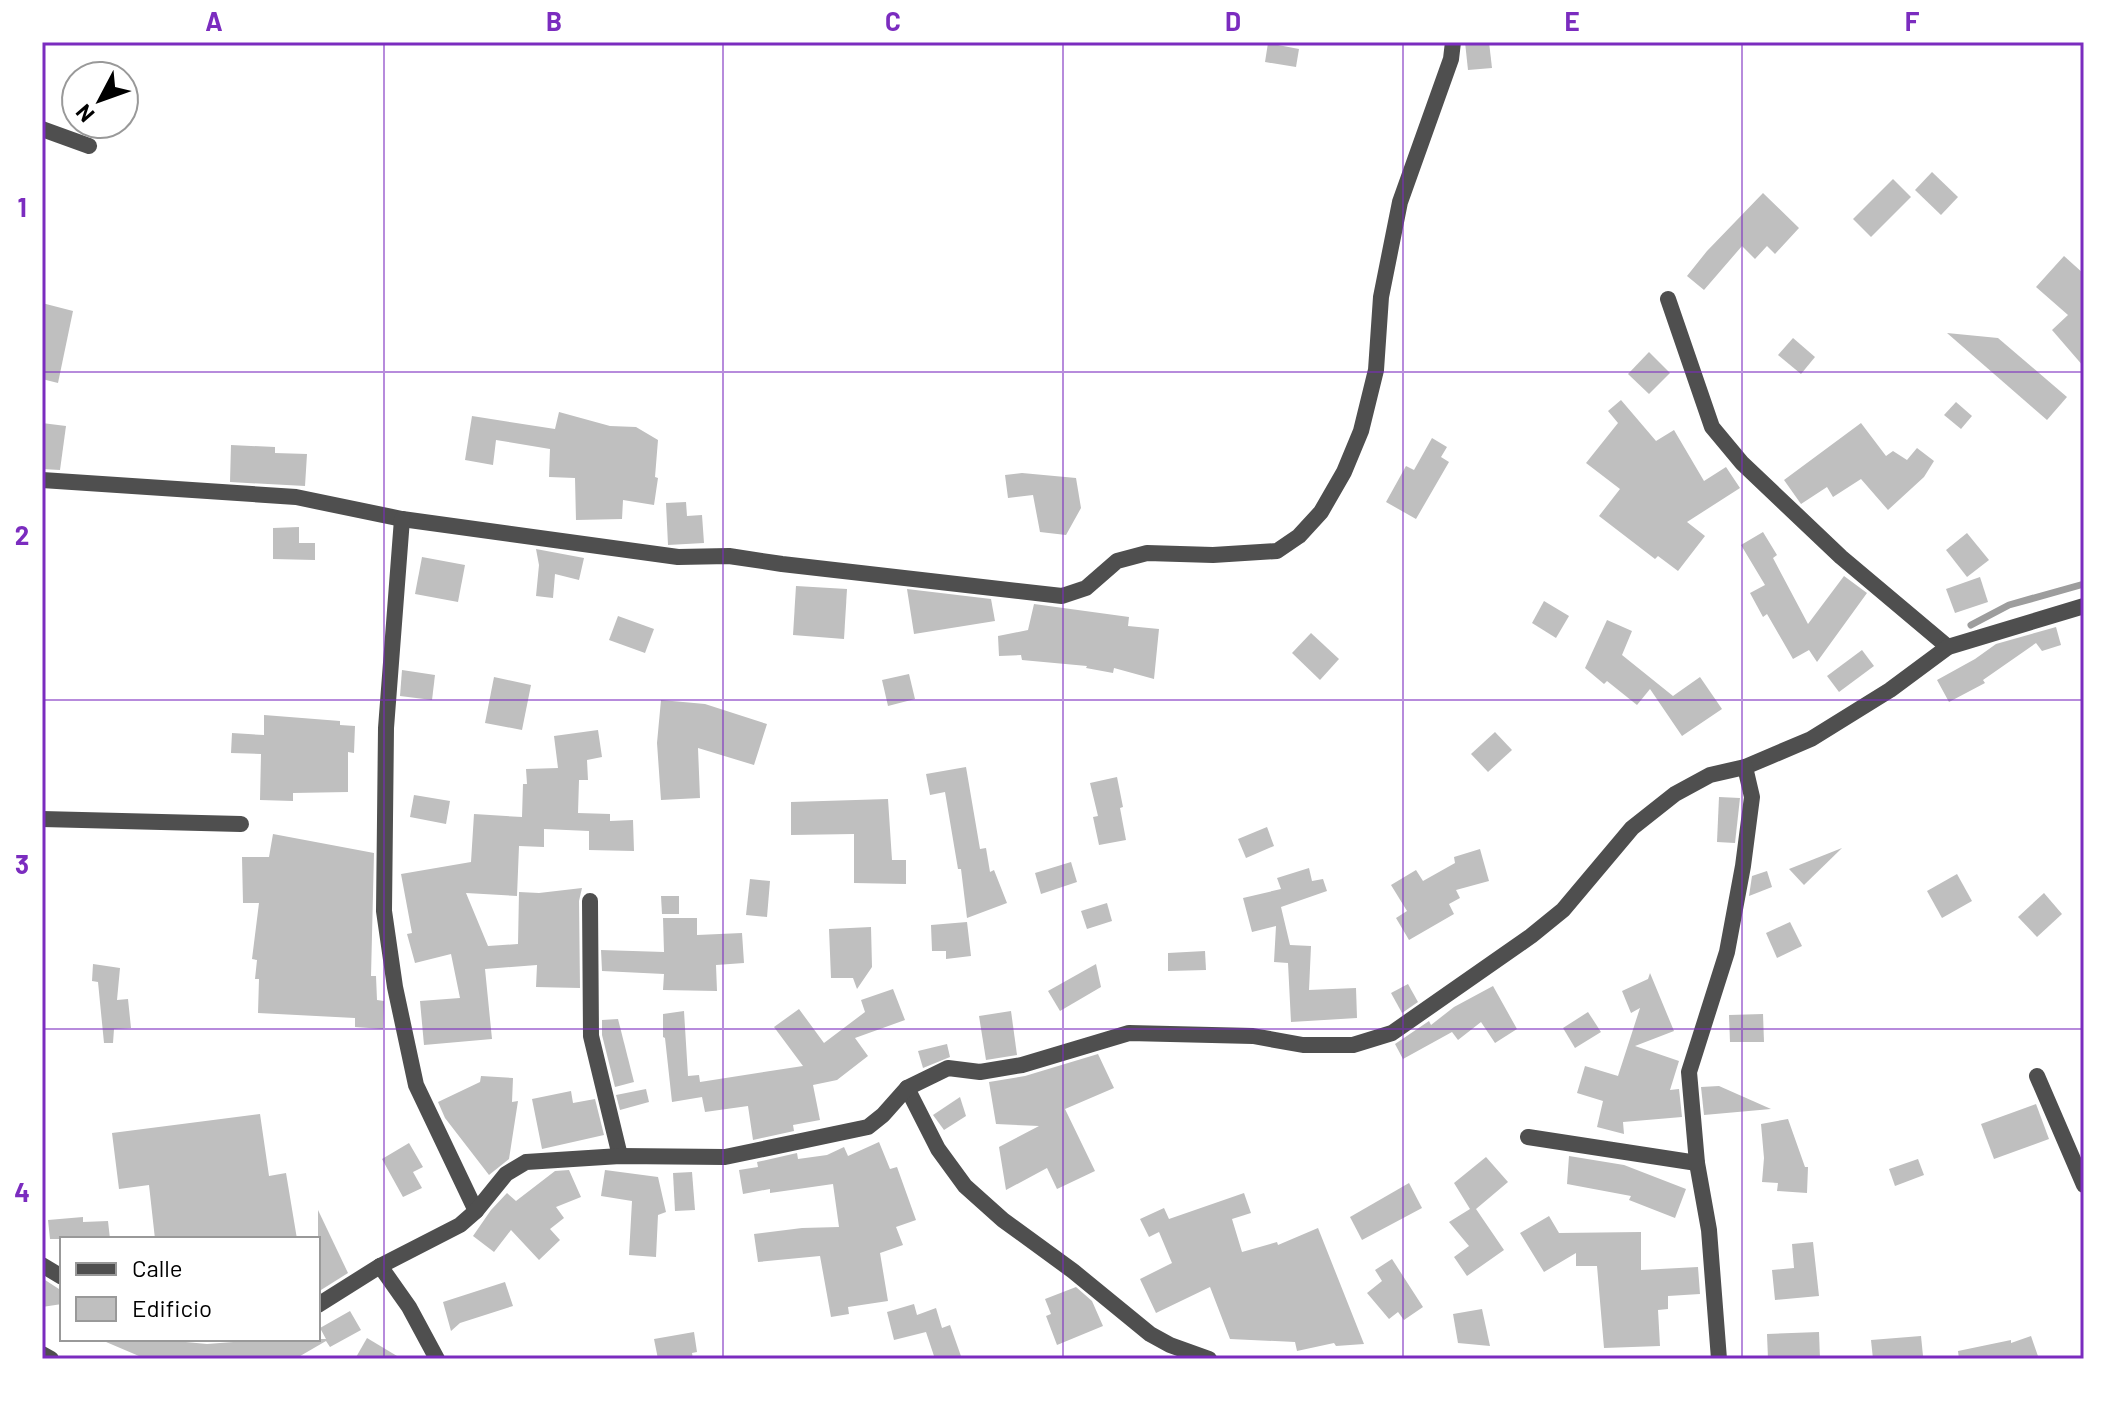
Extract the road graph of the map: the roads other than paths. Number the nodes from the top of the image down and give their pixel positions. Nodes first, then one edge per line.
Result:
1 (1453, 42) edge
2 (42, 129) edge
3 (89, 146) dead end
4 (1668, 299) dead end
5 (42, 480) edge
6 (402, 519) junction
7 (2084, 606) edge
8 (1948, 647) junction
9 (1745, 767) junction
10 (42, 819) edge
11 (241, 824) dead end
12 (590, 901) dead end
13 (2037, 1076) dead end
14 (907, 1088) junction
15 (1528, 1137) dead end
16 (620, 1156) junction
17 (1697, 1163) junction
18 (2084, 1185) edge
19 (476, 1211) junction
20 (42, 1265) edge
21 (380, 1266) junction
22 (60, 1276) edge
23 (320, 1304) edge
24 (42, 1354) edge
25 (51, 1359) edge
26 (437, 1359) edge
27 (1209, 1359) edge
28 (1719, 1359) edge

1 - 6 street
2 - 3 street
4 - 8 street
5 - 6 street
6 - 19 street
7 - 8 street
8 - 9 street
9 - 14 street
9 - 17 street
10 - 11 street
12 - 16 street
13 - 18 street
14 - 16 street
14 - 27 street
15 - 17 street
16 - 19 street
17 - 28 street
19 - 21 street
20 - 22 street
21 - 23 street
21 - 26 street
24 - 25 street

